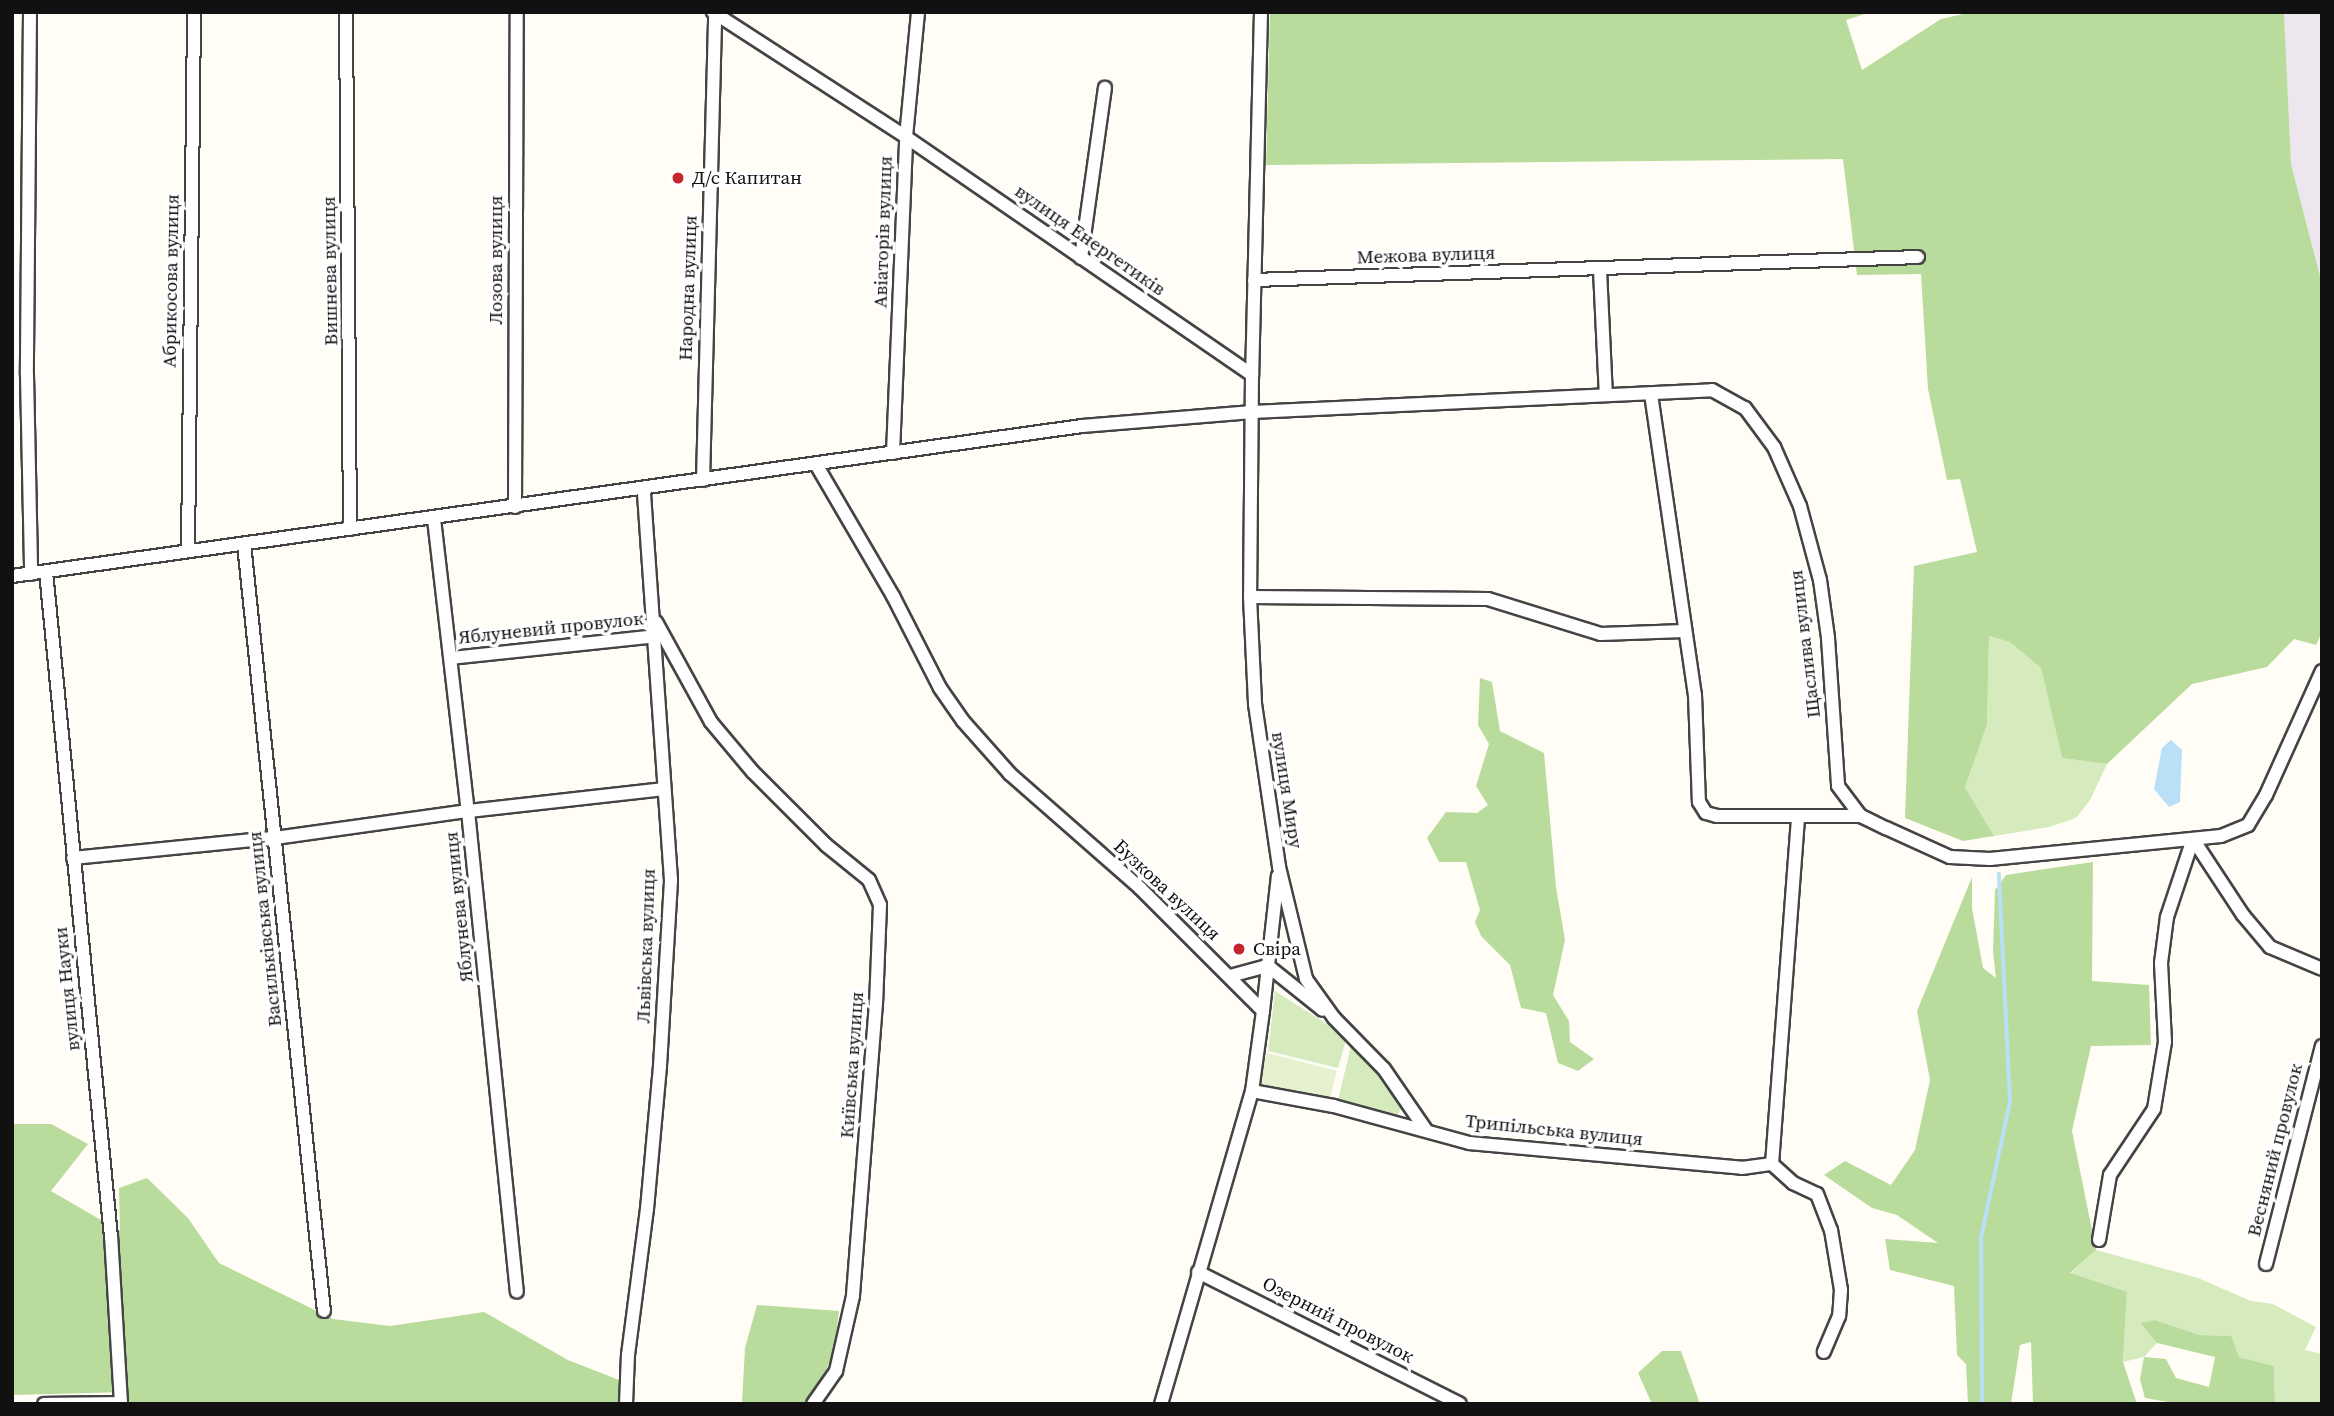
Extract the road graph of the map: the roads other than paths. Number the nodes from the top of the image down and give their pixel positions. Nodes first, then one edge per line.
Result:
1 (30, 12) edge
2 (194, 12) edge
3 (346, 12) edge
4 (517, 12) edge
5 (918, 12) edge
6 (1261, 12) edge
7 (715, 13) edge
8 (1105, 88) dead end
9 (906, 137) junction
10 (1918, 257) dead end
11 (1081, 258) junction
12 (1600, 270) junction
13 (1254, 280) junction
14 (1252, 375) junction
15 (1651, 394) junction
16 (1606, 395) junction
17 (1252, 412) junction
18 (893, 453) junction
19 (817, 466) junction
20 (703, 480) junction
21 (644, 489) junction
22 (515, 508) junction
23 (434, 519) junction
24 (350, 529) junction
25 (244, 544) junction
26 (188, 551) junction
27 (46, 572) junction
28 (31, 574) junction
29 (12, 576) edge
30 (1250, 597) junction
31 (655, 620) junction
32 (1684, 631) junction
33 (656, 636) junction
34 (451, 658) junction
35 (2322, 671) edge
36 (663, 789) junction
37 (468, 811) junction
38 (1861, 816) junction
39 (1798, 817) junction
40 (275, 838) junction
41 (2193, 839) junction
42 (73, 858) junction
43 (1279, 867) junction
44 (1268, 966) junction
45 (2322, 970) edge
46 (1230, 976) junction
47 (1263, 1011) junction
48 (1335, 1018) junction
49 (2322, 1046) edge
50 (1252, 1091) junction
51 (1426, 1130) junction
52 (1772, 1164) junction
53 (2099, 1240) dead end
54 (2266, 1264) dead end
55 (1198, 1272) junction
56 (517, 1292) dead end
57 (324, 1311) dead end
58 (1824, 1352) dead end
59 (121, 1403) edge
60 (44, 1404) edge
61 (626, 1404) edge
62 (813, 1404) edge
63 (1161, 1404) edge
64 (1460, 1404) edge

1 - 28 street
2 - 26 street, Абрикосова вулиця
3 - 24 street, Вишнева вулиця
4 - 22 street, Лозова вулиця
5 - 9 street, Авіаторів вулиця
6 - 13 street
7 - 9 street, вулиця Енергетиків
7 - 20 street, Народна вулиця
8 - 11 street
9 - 11 street, вулиця Енергетиків
9 - 18 street, Авіаторів вулиця
10 - 12 street, Межова вулиця
11 - 14 street, вулиця Енергетиків
12 - 13 street, Межова вулиця
12 - 16 street
13 - 14 street
14 - 17 street
15 - 16 street, Щаслива вулиця
15 - 32 street, Щаслива вулиця
15 - 38 street, Щаслива вулиця
16 - 17 street, Щаслива вулиця
17 - 18 street, Щаслива вулиця
17 - 30 street, вулиця Миру
18 - 19 street, Щаслива вулиця
19 - 20 street, Щаслива вулиця
19 - 46 street, Бузкова вулиця
20 - 21 street, Щаслива вулиця
21 - 22 street, Щаслива вулиця
21 - 31 street, Львівська вулиця
22 - 23 street, Щаслива вулиця
23 - 24 street, Щаслива вулиця
23 - 34 street, Яблунева вулиця
24 - 25 street, Щаслива вулиця
25 - 26 street, Щаслива вулиця
25 - 40 street, Васильківська вулиця
26 - 27 street, Щаслива вулиця
27 - 28 street, Щаслива вулиця
27 - 42 street, вулиця Науки
28 - 29 street, Щаслива вулиця
30 - 32 street
30 - 43 street, вулиця Миру
31 - 33 street, Львівська вулиця
31 - 62 street, Київська вулиця
32 - 39 street, Щаслива вулиця
33 - 34 street, Яблуневий провулок
33 - 36 street, Львівська вулиця
34 - 37 street, Яблунева вулиця
35 - 41 street, Щаслива вулиця
36 - 37 street
36 - 61 street, Львівська вулиця
37 - 40 street
37 - 56 street, Яблунева вулиця
38 - 39 street, Щаслива вулиця
38 - 41 street, Щаслива вулиця
39 - 52 street
40 - 42 street
40 - 57 street, Васильківська вулиця
41 - 45 street
41 - 53 street
42 - 59 street, вулиця Науки
43 - 44 street
43 - 48 street, вулиця Миру
44 - 46 street
44 - 47 street
44 - 48 street
46 - 47 street, Бузкова вулиця
47 - 50 street
48 - 51 street, вулиця Миру
49 - 54 street, Весняний провулок
50 - 51 street, Трипільська вулиця
50 - 55 street
51 - 52 street, Трипільська вулиця
52 - 58 street
55 - 63 street
55 - 64 street, Озерний провулок
59 - 60 street

